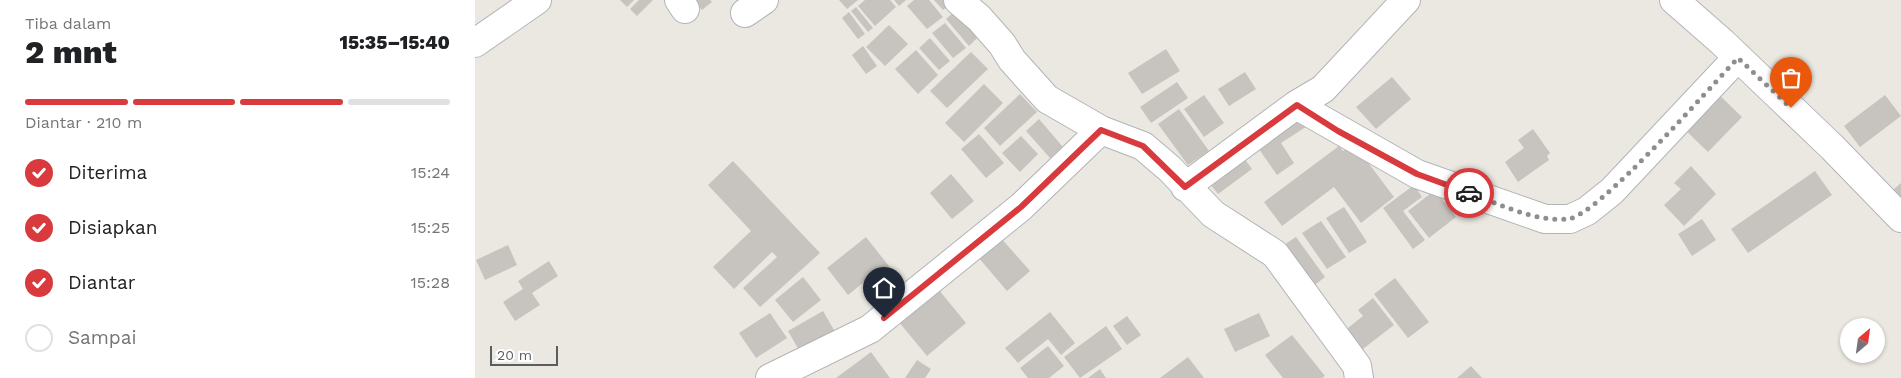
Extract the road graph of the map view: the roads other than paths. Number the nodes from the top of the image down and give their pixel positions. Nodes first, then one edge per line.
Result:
1 (537, 0) edge
2 (958, 0) edge
3 (1406, 0) edge
4 (1674, 0) edge
5 (475, 43) edge
6 (1738, 58) junction
7 (1297, 105) junction
8 (1101, 130) junction
9 (1185, 187) junction
10 (1901, 218) edge
11 (770, 378) edge
12 (1359, 378) edge

1 - 5 street
2 - 8 street
3 - 7 street
4 - 6 street
6 - 7 street
6 - 10 street
7 - 9 street
8 - 9 street
8 - 11 street
9 - 12 street

